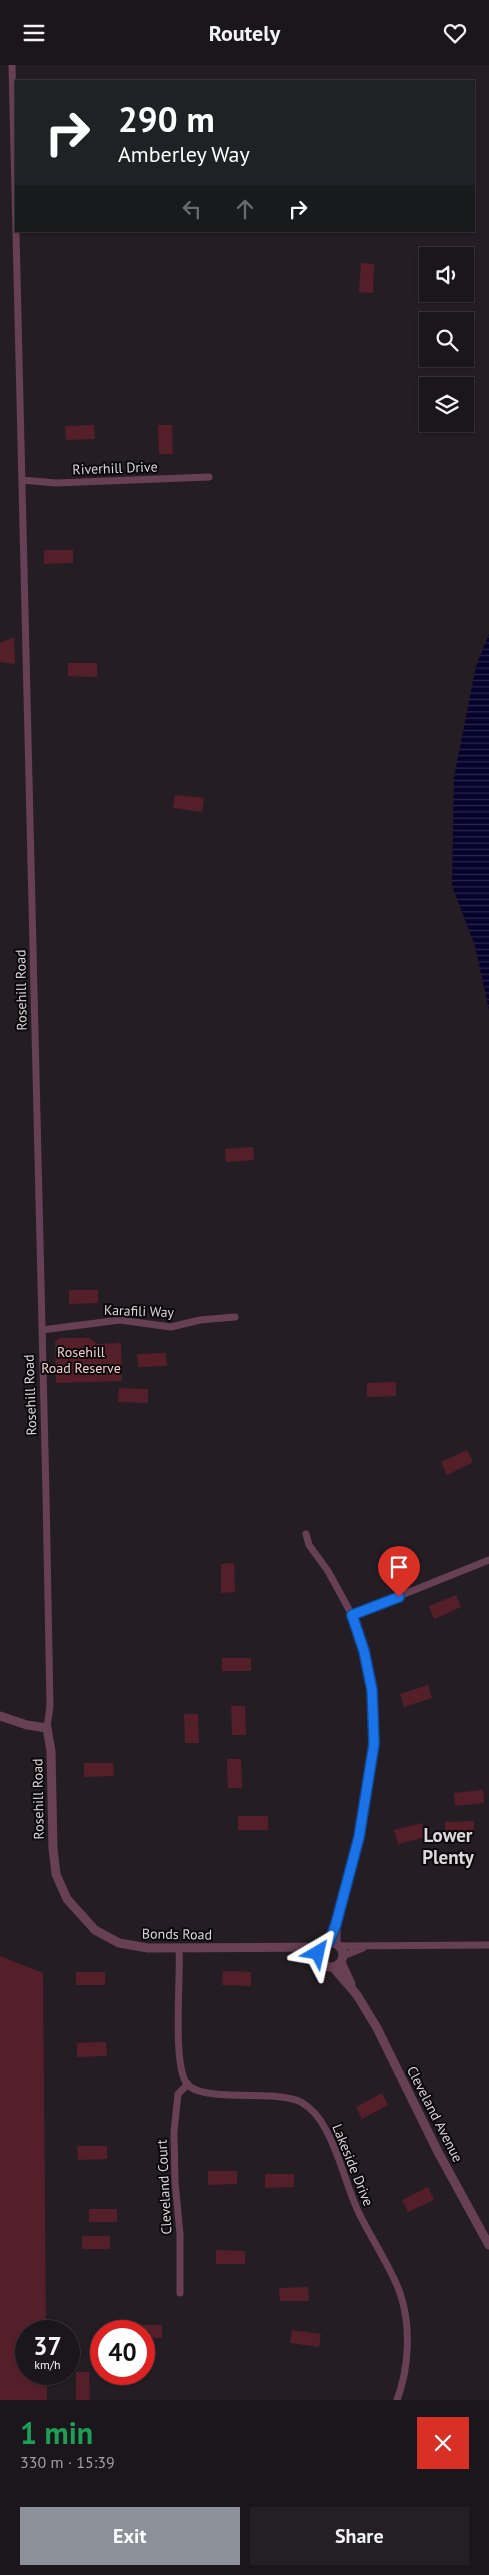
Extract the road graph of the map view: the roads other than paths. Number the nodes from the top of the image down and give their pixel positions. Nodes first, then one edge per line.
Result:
1 (12, 65) edge
2 (15, 189) edge
3 (16, 232) edge
4 (209, 477) dead end
5 (22, 479) junction
6 (235, 1317) dead end
7 (42, 1330) junction
8 (306, 1534) dead end
9 (489, 1560) edge
10 (352, 1615) junction
11 (0, 1716) edge
12 (47, 1728) junction
13 (75, 1910) joint
14 (489, 1945) edge
15 (329, 1947) junction
16 (366, 1947) junction
17 (179, 1949) junction
18 (339, 1962) junction
19 (188, 2085) junction
20 (489, 2245) edge
21 (180, 2293) dead end
22 (397, 2400) edge

1 - 2 street, Rosehill Road
3 - 5 street, Rosehill Road
4 - 5 street, Riverhill Drive
5 - 7 street, Rosehill Road
6 - 7 street, Karafili Way
7 - 12 street, Rosehill Road
8 - 10 street
9 - 10 street
10 - 15 street
11 - 12 street
12 - 13 street, Rosehill Road
13 - 17 street, Bonds Road
14 - 16 street, Bonds Road
15 - 16 street, Bonds Road
15 - 17 street, Bonds Road
15 - 18 street, Cleveland Avenue
15 - 18 street
16 - 18 street, Bonds Road
17 - 19 street
18 - 20 street, Cleveland Avenue
19 - 21 street, Cleveland Court
19 - 22 street, Lakeside Drive

